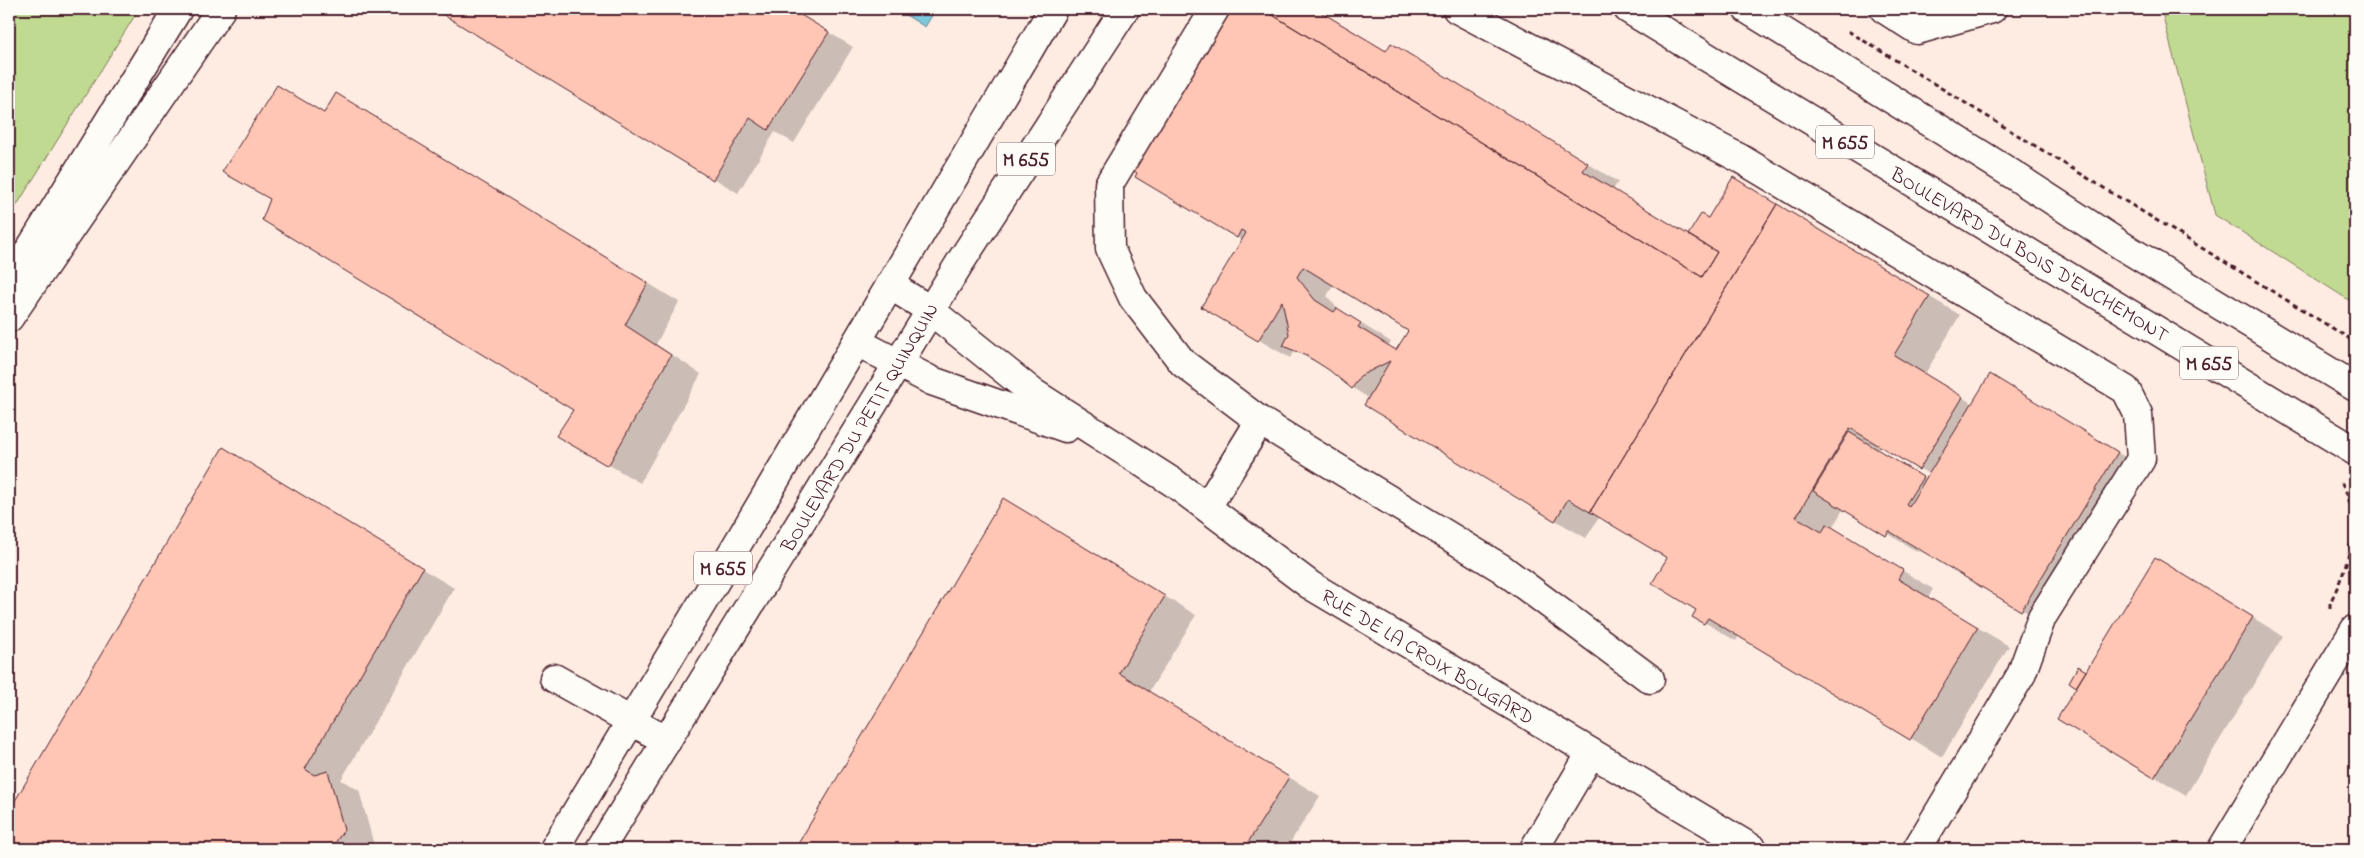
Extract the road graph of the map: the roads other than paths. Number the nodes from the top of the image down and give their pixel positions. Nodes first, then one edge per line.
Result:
1 (178, 9) edge
2 (221, 9) edge
3 (1053, 9) edge
4 (1125, 9) edge
5 (1215, 9) edge
6 (1456, 9) edge
7 (1628, 9) edge
8 (1746, 9) edge
9 (1884, 9) edge
10 (1992, 9) edge
11 (9, 284) edge
12 (890, 285) junction
13 (930, 310) junction
14 (9, 318) edge
15 (857, 342) junction
16 (898, 364) junction
17 (2355, 386) edge
18 (1260, 421) junction
19 (1114, 446) junction
20 (2355, 451) edge
21 (1207, 507) junction
22 (2355, 629) edge
23 (554, 678) dead end
24 (1650, 679) dead end
25 (631, 721) junction
26 (666, 741) junction
27 (1591, 753) junction
28 (554, 849) edge
29 (600, 849) edge
30 (1534, 849) edge
31 (1753, 849) edge
32 (1916, 849) edge
33 (2222, 849) edge

1 - 11 main road
2 - 14 main road
3 - 12 main road, M 655
4 - 13 main road, BOULEVARD DU PETIT QUINQUIN / M 655
5 - 18 main road
6 - 32 main road
7 - 20 main road, BOULEVARD DU BOIS D'ENCHEMONT / M 655
8 - 17 main road, M 655
9 - 10 main road
12 - 13 main road
12 - 15 main road, M 655
13 - 16 main road, BOULEVARD DU PETIT QUINQUIN / M 655
13 - 19 main road
15 - 16 main road
15 - 25 main road, M 655
16 - 19 main road
16 - 26 main road, BOULEVARD DU PETIT QUINQUIN / M 655
18 - 21 main road
18 - 24 main road
19 - 21 main road, RUE DE LA CROIX BOUGARD
21 - 27 main road, RUE DE LA CROIX BOUGARD
22 - 33 main road
23 - 25 main road
25 - 26 main road
25 - 28 main road, M 655
26 - 29 main road, BOULEVARD DU PETIT QUINQUIN / M 655
27 - 30 main road
27 - 31 main road, RUE DE LA CROIX BOUGARD

